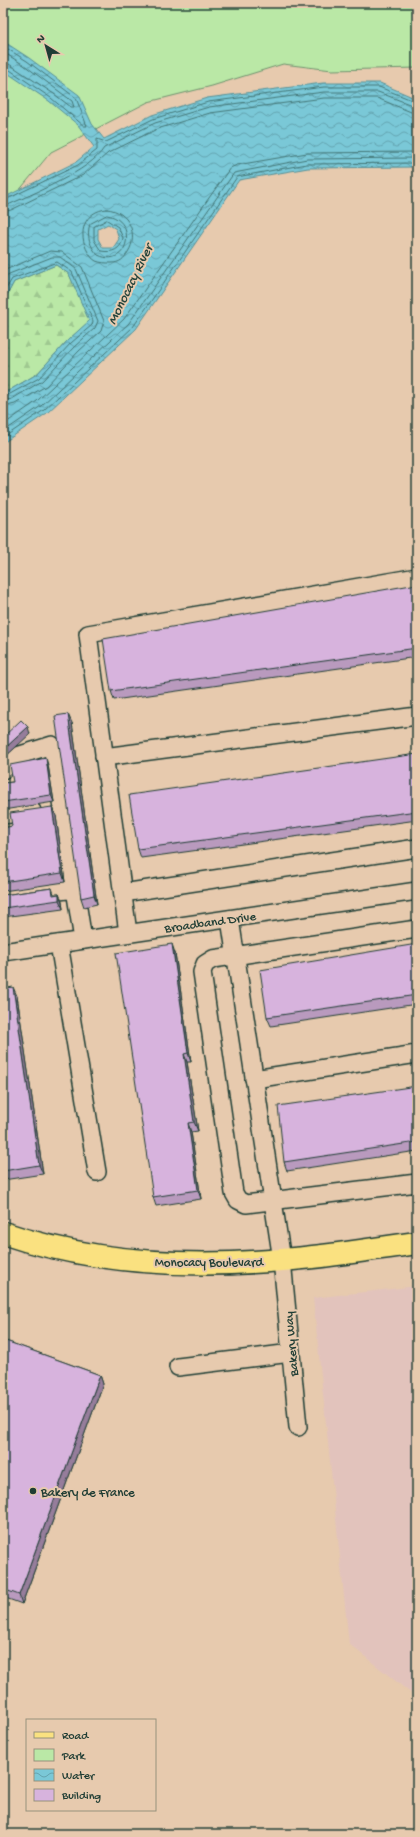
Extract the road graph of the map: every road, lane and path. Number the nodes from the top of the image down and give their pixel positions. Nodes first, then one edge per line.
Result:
1 (417, 577) edge
2 (417, 716) edge
3 (104, 757) junction
4 (3, 770) edge
5 (62, 808) junction
6 (3, 814) edge
7 (417, 848) edge
8 (75, 889) junction
9 (417, 891) edge
10 (123, 893) junction
11 (3, 898) edge
12 (230, 919) junction
13 (417, 928) edge
14 (128, 933) junction
15 (83, 940) junction
16 (59, 944) junction
17 (3, 952) edge
18 (235, 956) junction
19 (417, 1054) edge
20 (254, 1079) junction
21 (97, 1172) dead end
22 (417, 1183) edge
23 (273, 1201) junction
24 (3, 1233) edge
25 (417, 1244) edge
26 (282, 1260) junction
27 (290, 1354) junction
28 (178, 1367) dead end
29 (298, 1427) dead end

1 - 3 street
2 - 3 street
3 - 10 street
4 - 5 street
5 - 6 street
5 - 8 street
7 - 10 street
8 - 11 street
8 - 15 street
9 - 12 street, Broadband Drive
10 - 14 street
12 - 14 street, Broadband Drive
12 - 18 street, Bakery Way
13 - 18 street
14 - 15 street, Broadband Drive
15 - 16 street, Broadband Drive
16 - 17 street, Broadband Drive
16 - 21 street
18 - 20 street, Bakery Way
18 - 23 street
19 - 20 street
20 - 23 street, Bakery Way
22 - 23 street
23 - 26 street, Bakery Way
24 - 26 main road, Monocacy Boulevard
25 - 26 main road, Monocacy Boulevard
26 - 27 street, Bakery Way
27 - 28 street
27 - 29 street, Bakery Way

